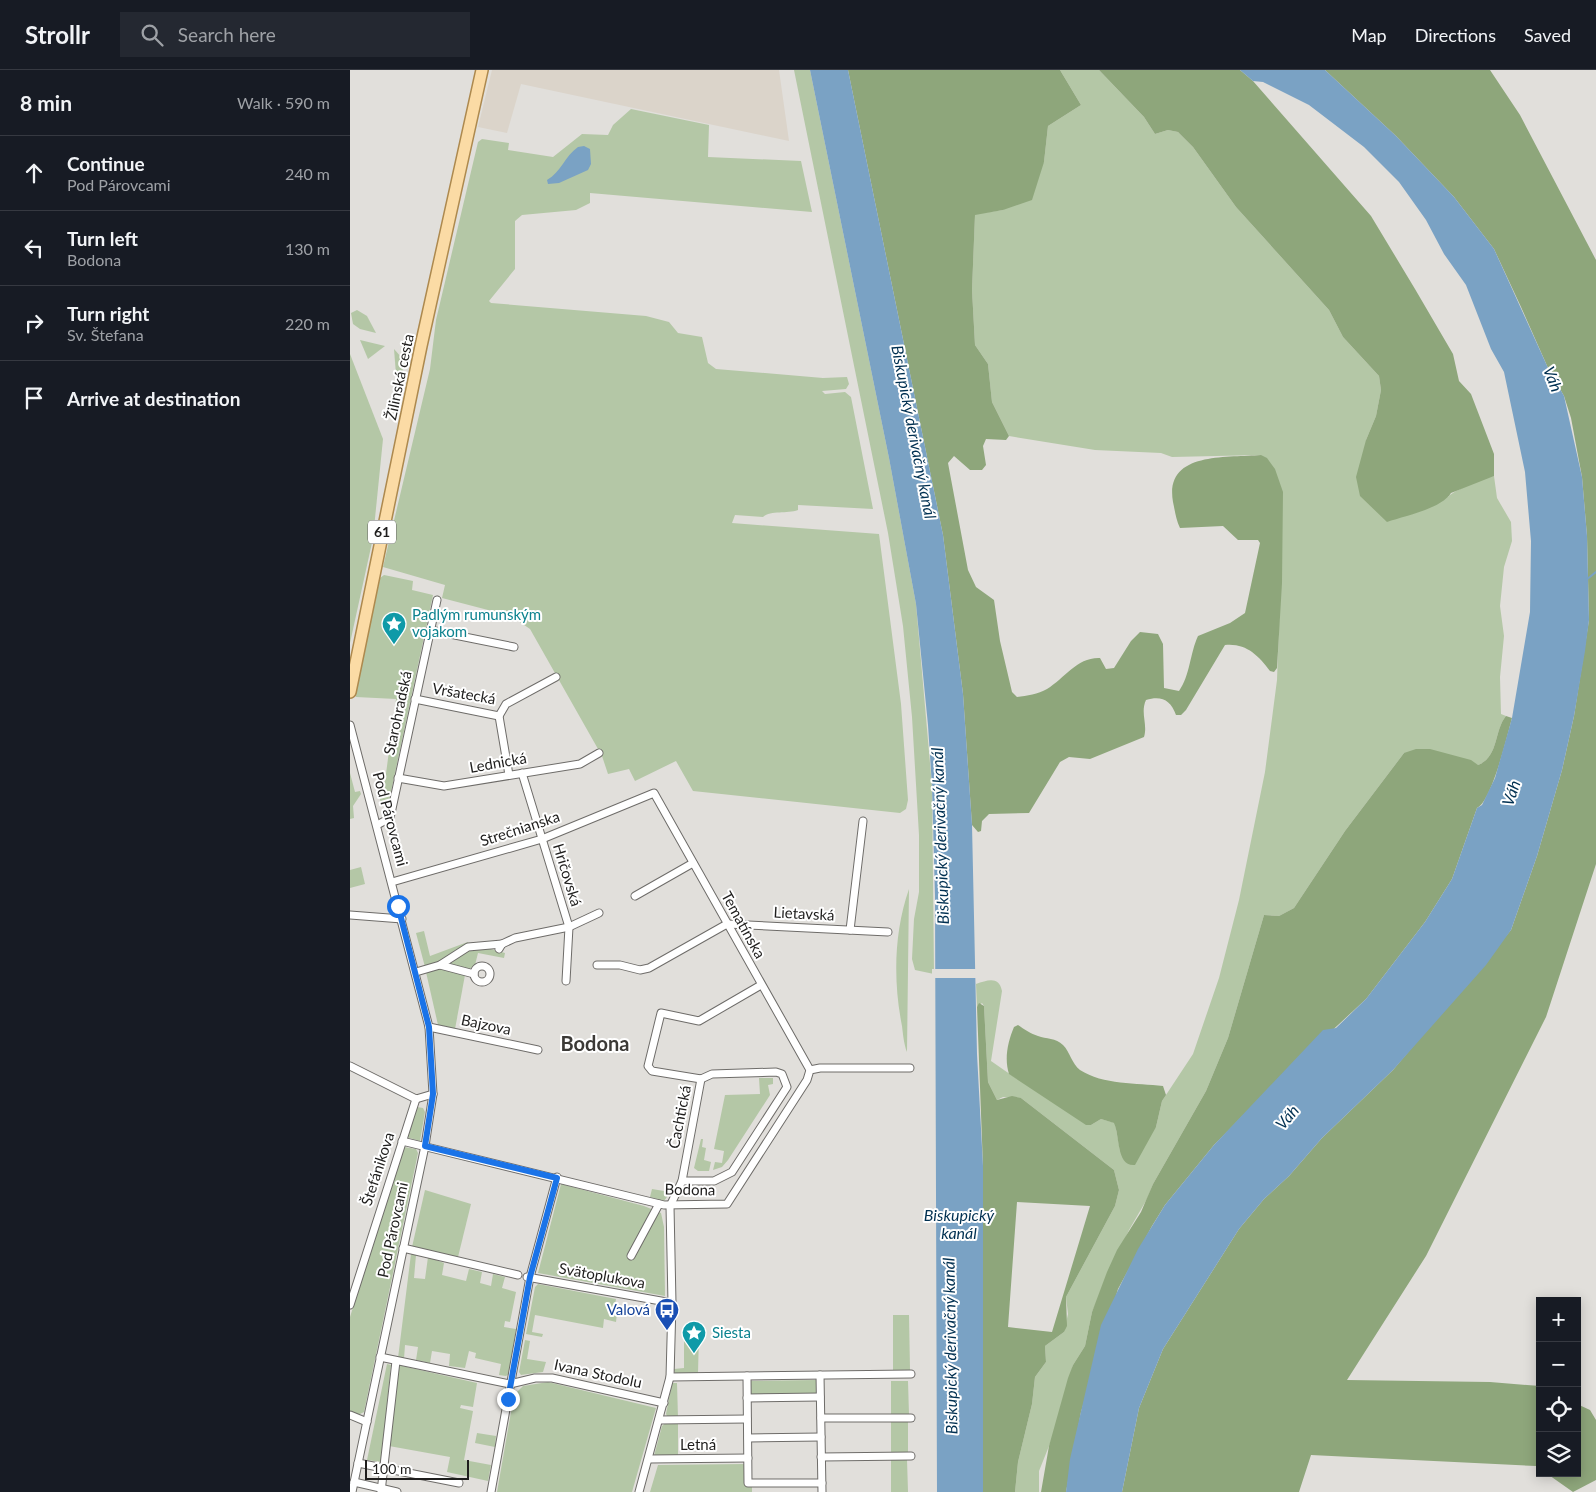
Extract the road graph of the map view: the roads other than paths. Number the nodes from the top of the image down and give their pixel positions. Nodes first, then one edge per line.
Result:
1 (482, 70) edge
2 (437, 600) dead end
3 (430, 630) junction
4 (514, 647) dead end
5 (556, 677) dead end
6 (350, 692) edge
7 (415, 699) junction
8 (499, 716) junction
9 (350, 725) edge
10 (599, 753) dead end
11 (522, 773) junction
12 (509, 775) junction
13 (398, 778) junction
14 (654, 793) joint
15 (863, 821) dead end
16 (377, 825) junction
17 (542, 839) junction
18 (693, 863) junction
19 (392, 882) junction
20 (635, 896) dead end
21 (599, 913) dead end
22 (350, 915) edge
23 (402, 920) junction
24 (727, 924) junction
25 (569, 927) junction
26 (850, 930) junction
27 (888, 932) dead end
28 (440, 965) junction
29 (597, 965) dead end
30 (416, 972) junction
31 (474, 974) dead end
32 (566, 981) dead end
33 (761, 984) junction
34 (429, 1027) junction
35 (538, 1050) dead end
36 (350, 1066) edge
37 (910, 1068) dead end
38 (810, 1070) junction
39 (701, 1080) junction
40 (433, 1094) junction
41 (416, 1099) junction
42 (763, 1125) junction
43 (774, 1131) junction
44 (402, 1141) junction
45 (425, 1146) junction
46 (557, 1178) junction
47 (682, 1181) junction
48 (659, 1204) junction
49 (670, 1206) junction
50 (403, 1248) junction
51 (631, 1256) dead end
52 (518, 1275) dead end
53 (528, 1277) junction
54 (672, 1303) junction
55 (350, 1306) edge
56 (380, 1357) junction
57 (396, 1361) junction
58 (911, 1374) dead end
59 (820, 1375) junction
60 (747, 1376) junction
61 (670, 1377) junction
62 (510, 1384) junction
63 (820, 1397) junction
64 (747, 1398) junction
65 (664, 1403) junction
66 (350, 1415) edge
67 (821, 1418) junction
68 (911, 1418) dead end
69 (747, 1419) junction
70 (659, 1420) junction
71 (367, 1422) junction
72 (821, 1436) junction
73 (748, 1438) junction
74 (911, 1456) dead end
75 (821, 1457) junction
76 (748, 1458) junction
77 (649, 1459) junction
78 (358, 1462) junction
79 (385, 1466) junction
80 (354, 1482) junction
81 (459, 1483) dead end
82 (822, 1483) junction
83 (382, 1490) edge
84 (352, 1492) edge
85 (396, 1492) edge
86 (491, 1492) edge
87 (640, 1492) edge
88 (822, 1492) edge

1 - 6 main road, Žilinská cesta / 61
2 - 3 street, Starohradská
3 - 4 street
3 - 7 street, Starohradská
5 - 8 street, Vršatecká
7 - 8 street, Vršatecká
7 - 13 street, Starohradská
8 - 12 street
9 - 16 street, Pod Párovcami
10 - 11 street, Lednická
11 - 12 street, Lednická
11 - 17 street, Hričovská
12 - 13 street, Lednická
13 - 16 street, Starohradská
14 - 17 street, Strečnianska
14 - 18 street, Tematínska
15 - 26 street, Lietavská
16 - 19 street, Pod Párovcami
17 - 19 street, Strečnianska
17 - 25 street, Hričovská
18 - 20 street
18 - 24 street, Tematínska
19 - 23 street, Pod Párovcami
21 - 25 street
22 - 23 street
23 - 30 street, Pod Párovcami
24 - 26 street, Lietavská
24 - 29 street
24 - 33 street, Tematínska
25 - 28 street
25 - 32 street
26 - 27 street, Lietavská
28 - 30 street
28 - 31 street
30 - 34 street, Pod Párovcami
33 - 38 street, Tematínska
33 - 39 street
34 - 35 street, Bajzova
34 - 40 street, Pod Párovcami
36 - 41 street
37 - 38 street
38 - 43 street, Bodona
39 - 42 street, Čachtická
39 - 47 street, Čachtická
40 - 41 street
40 - 45 street, Pod Párovcami
41 - 44 street, Štefánikova
42 - 43 street
42 - 47 street, Čachtická
43 - 49 street, Bodona
44 - 45 street, Bodona
44 - 55 street, Štefánikova
45 - 46 street, Bodona
45 - 50 street, Pod Párovcami
46 - 48 street, Bodona
46 - 53 street
47 - 49 street, Čachtická
48 - 49 street, Bodona
48 - 51 street
49 - 54 street
50 - 52 street
50 - 56 street, Pod Párovcami
53 - 54 street, Svätoplukova
53 - 62 street
54 - 61 street
56 - 57 street, Ivana Stodolu
56 - 71 street, Pod Párovcami
57 - 62 street, Ivana Stodolu
57 - 79 street
58 - 59 street
59 - 60 street
59 - 63 street
60 - 61 street
60 - 64 street
61 - 65 street
62 - 65 street, Ivana Stodolu
62 - 86 street
63 - 64 street
63 - 67 street
64 - 69 street
65 - 70 street
66 - 71 street
67 - 68 street
67 - 72 street
69 - 70 street, Letná
69 - 73 street
70 - 77 street
71 - 78 street, Pod Párovcami
72 - 73 street
72 - 75 street
73 - 76 street
74 - 75 street
75 - 82 street
76 - 77 street, Letná
76 - 82 street
77 - 87 street
78 - 79 street
78 - 80 street, Pod Párovcami
79 - 81 street
79 - 83 street
80 - 83 street
80 - 84 street, Pod Párovcami
82 - 88 street
83 - 85 street

